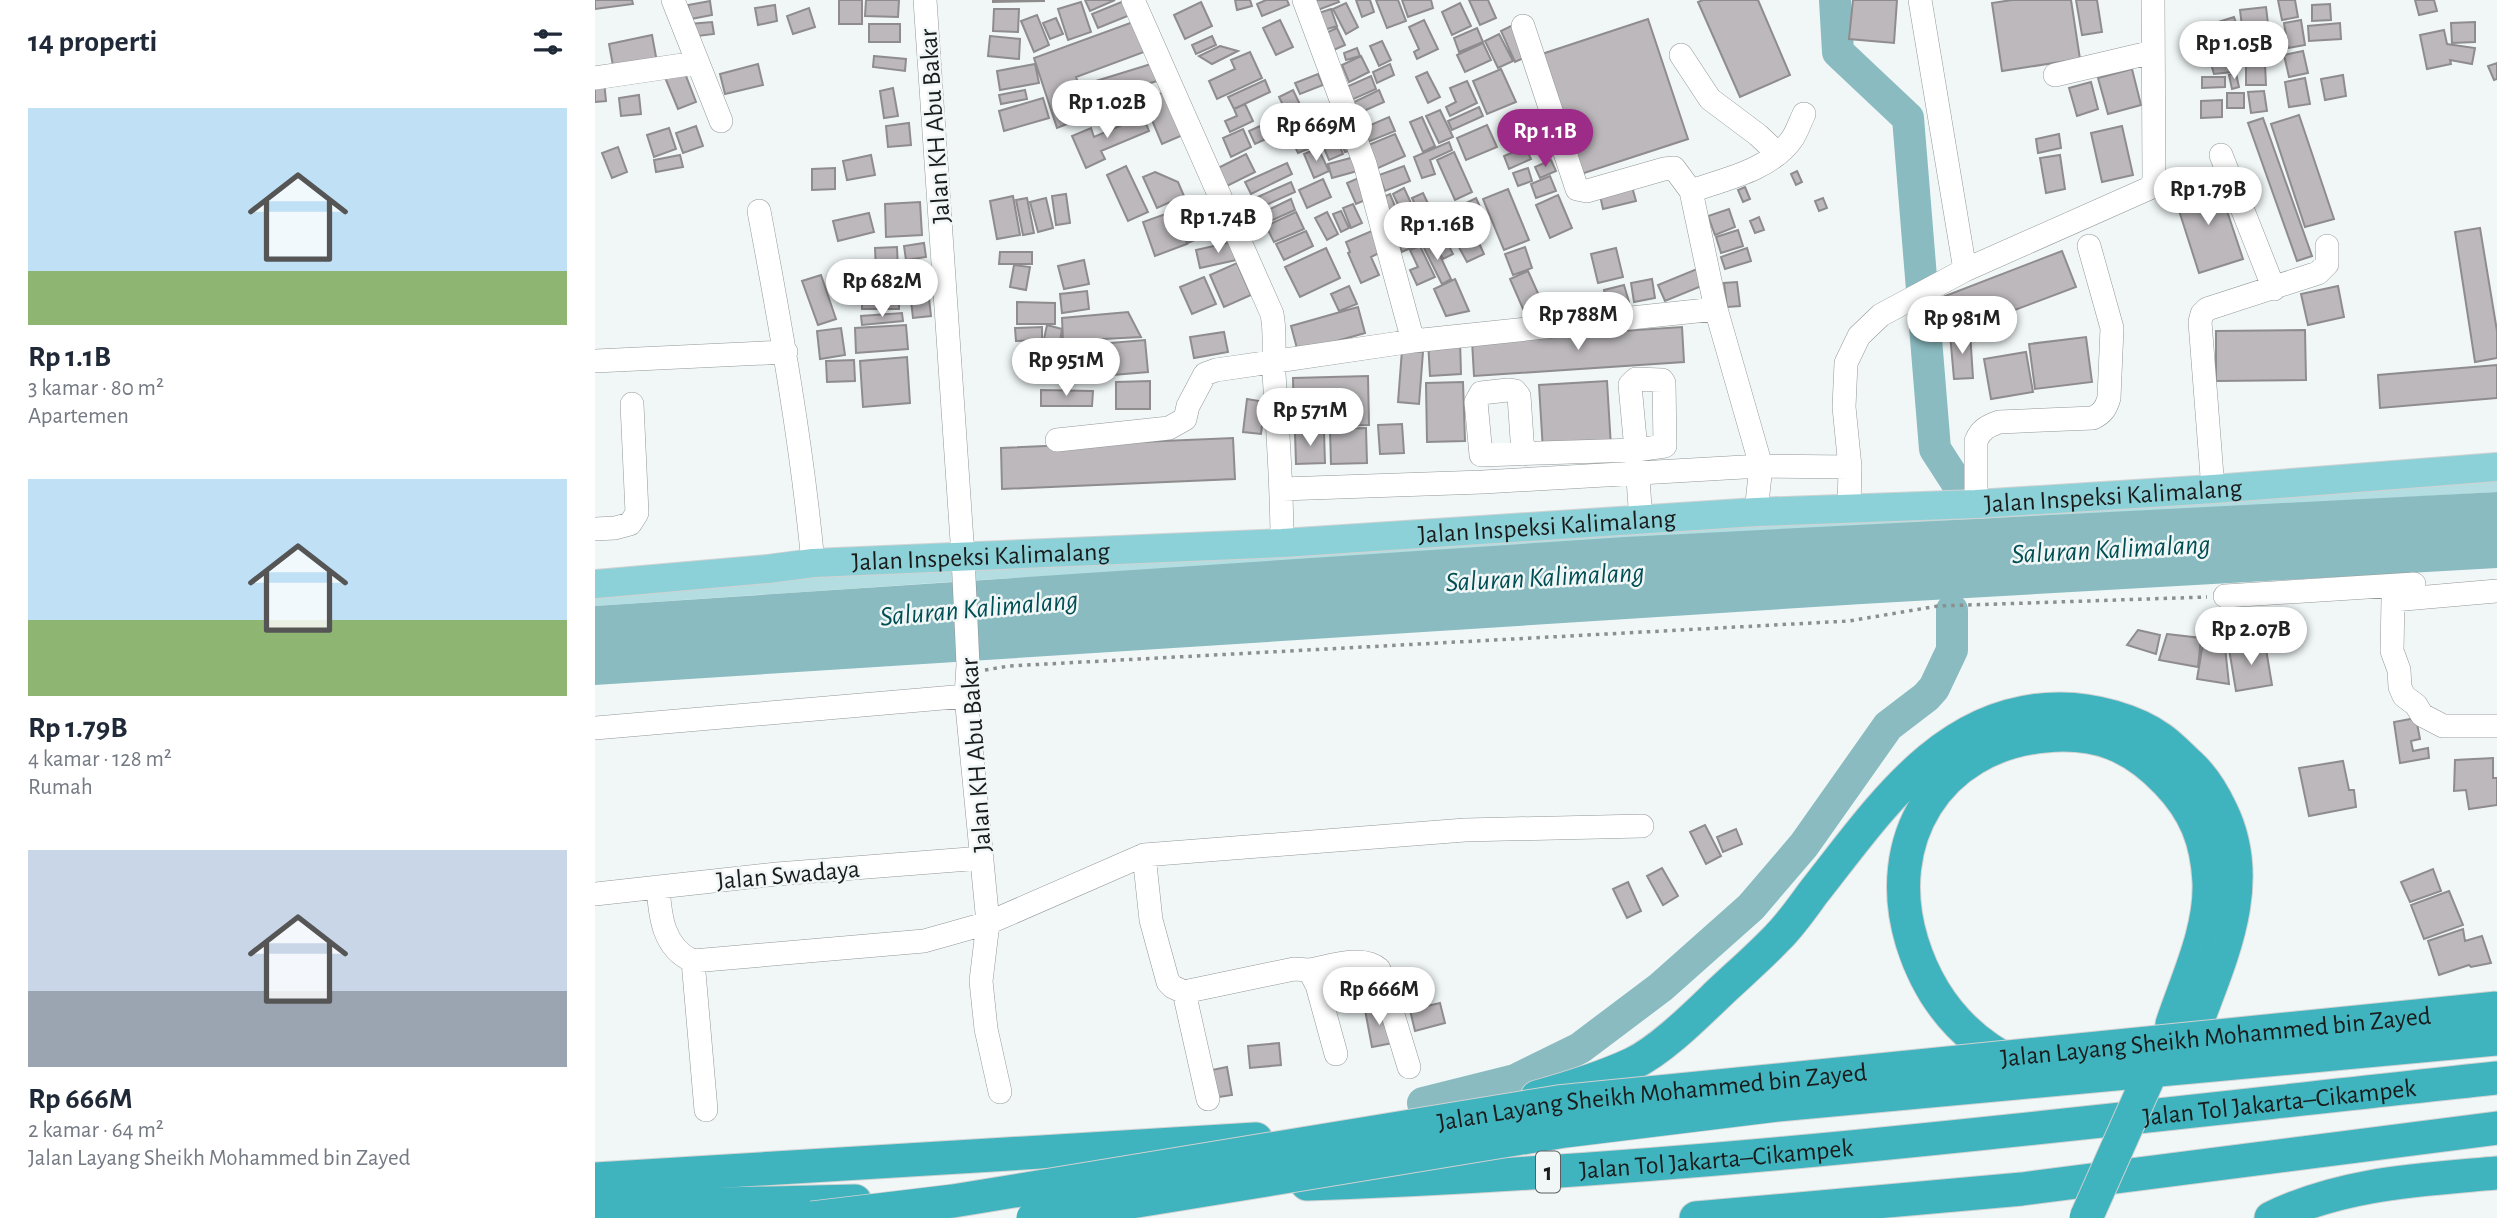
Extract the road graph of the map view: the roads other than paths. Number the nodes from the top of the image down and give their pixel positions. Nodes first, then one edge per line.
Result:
1 (673, 0) edge
2 (925, 0) edge
3 (1133, 0) edge
4 (1304, 0) edge
5 (1920, 0) edge
6 (2153, 0) edge
7 (1523, 26) dead end
8 (2153, 52) junction
9 (1681, 55) dead end
10 (696, 63) junction
11 (2055, 75) dead end
12 (595, 78) edge
13 (1804, 114) dead end
14 (721, 121) dead end
15 (1778, 154) junction
16 (2221, 155) dead end
17 (1691, 191) junction
18 (759, 211) dead end
19 (2089, 246) dead end
20 (2327, 246) dead end
21 (1965, 270) junction
22 (2274, 289) junction
23 (1716, 309) junction
24 (1413, 341) junction
25 (786, 352) junction
26 (595, 361) edge
27 (1274, 363) junction
28 (632, 404) dead end
29 (1057, 440) dead end
30 (1524, 454) junction
31 (1481, 456) junction
32 (1637, 461) junction
33 (1761, 467) junction
34 (1850, 467) junction
35 (2497, 467) edge
36 (1483, 482) junction
37 (1282, 489) junction
38 (2213, 489) junction
39 (1976, 503) junction
40 (1850, 510) junction
41 (1756, 512) junction
42 (1641, 522) junction
43 (595, 529) edge
44 (1282, 543) junction
45 (813, 563) junction
46 (963, 565) junction
47 (2497, 579) edge
48 (595, 584) edge
49 (2497, 591) edge
50 (2225, 596) road end
51 (967, 678) junction
52 (2497, 726) edge
53 (595, 728) edge
54 (1642, 826) dead end
55 (1144, 855) junction
56 (982, 858) junction
57 (658, 887) junction
58 (595, 894) edge
59 (988, 923) junction
60 (693, 961) junction
61 (1310, 970) junction
62 (1184, 992) junction
63 (2497, 1008) edge
64 (2182, 1029) junction
65 (2497, 1039) edge
66 (1336, 1054) dead end
67 (2497, 1054) edge
68 (1409, 1067) dead end
69 (2497, 1079) edge
70 (1000, 1092) dead end
71 (1208, 1098) dead end
72 (706, 1110) dead end
73 (2497, 1128) edge
74 (2497, 1173) edge
75 (595, 1179) edge
76 (595, 1207) edge
77 (812, 1218) edge
78 (1033, 1218) edge
79 (1696, 1218) edge
80 (2086, 1218) edge
81 (2111, 1218) edge
82 (2270, 1218) edge

1 - 10 street
2 - 46 street, Jalan KH Abu Bakar
3 - 27 street
4 - 24 street
5 - 21 street
6 - 8 street
7 - 17 street
8 - 11 street
8 - 21 street
9 - 15 street
10 - 12 street
10 - 14 street
13 - 15 street
15 - 17 street
16 - 22 street
17 - 23 street
18 - 25 street
19 - 39 street
20 - 22 street
21 - 34 street
22 - 38 street
23 - 24 street
23 - 33 street
24 - 27 street
25 - 26 street
25 - 45 street
27 - 29 street
27 - 37 street
28 - 43 street
30 - 31 street
30 - 31 street
30 - 32 street
31 - 36 street
32 - 33 street
32 - 36 street
32 - 42 street
33 - 34 street
33 - 41 street
34 - 40 street
35 - 38 main road, Jalan Inspeksi Kalimalang
36 - 37 street
37 - 44 street
38 - 39 main road, Jalan Inspeksi Kalimalang
39 - 40 main road, Jalan Inspeksi Kalimalang
40 - 41 main road, Jalan Inspeksi Kalimalang
41 - 42 main road, Jalan Inspeksi Kalimalang
42 - 44 main road, Jalan Inspeksi Kalimalang
44 - 46 main road, Jalan Inspeksi Kalimalang
45 - 46 main road, Jalan Inspeksi Kalimalang
45 - 48 main road, Jalan Inspeksi Kalimalang
46 - 51 street, Jalan KH Abu Bakar
47 - 50 street
49 - 52 street
51 - 53 street
51 - 56 street, Jalan KH Abu Bakar
54 - 55 street
55 - 59 street
55 - 62 street
56 - 57 street, Jalan Swadaya
56 - 59 street, Jalan KH Abu Bakar
57 - 58 street, Jalan Swadaya
57 - 60 street
59 - 60 street
59 - 70 street, Jalan KH Abu Bakar
60 - 72 street
61 - 62 street
61 - 66 street
61 - 68 street
62 - 71 street
63 - 77 highway, Jalan Layang Sheikh Mohammed bin Zayed, bridge
64 - 67 highway
64 - 75 highway
64 - 80 highway, bridge
64 - 81 highway, bridge
65 - 78 highway, Jalan Layang Sheikh Mohammed bin Zayed / 1, bridge
69 - 76 highway, Jalan Tol Jakarta–Cikampek / 1
73 - 79 highway, Jalan Tol Jakarta–Cikampek
74 - 82 highway

